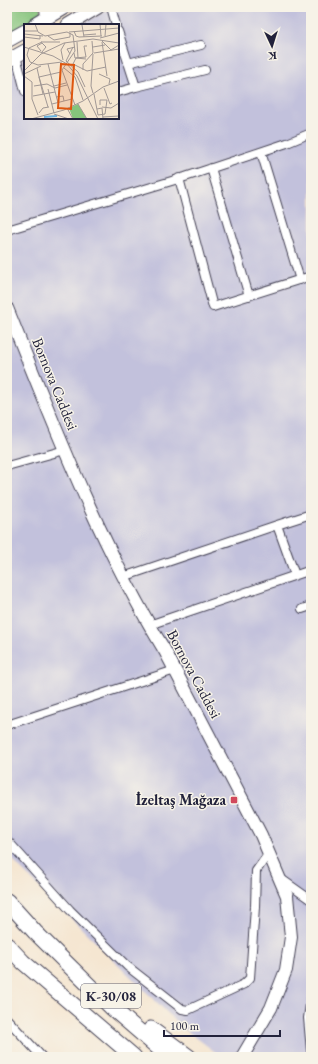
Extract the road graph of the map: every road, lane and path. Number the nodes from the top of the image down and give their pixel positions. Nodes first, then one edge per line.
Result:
1 (65, 7) edge
2 (94, 7) edge
3 (111, 7) edge
4 (42, 17) edge
5 (69, 24) edge
6 (116, 24) edge
7 (24, 32) edge
8 (119, 34) edge
9 (7, 41) edge
10 (201, 45) dead end
11 (16, 56) edge
12 (128, 63) junction
13 (205, 70) dead end
14 (24, 87) edge
15 (136, 87) junction
16 (119, 92) edge
17 (311, 133) edge
18 (261, 152) junction
19 (210, 168) junction
20 (179, 178) junction
21 (7, 230) edge
22 (311, 276) edge
23 (300, 280) junction
24 (249, 296) junction
25 (7, 308) edge
26 (65, 450) junction
27 (7, 466) edge
28 (311, 514) edge
29 (277, 525) junction
30 (311, 570) edge
31 (295, 575) junction
32 (123, 577) junction
33 (311, 606) edge
34 (302, 609) dead end
35 (149, 625) junction
36 (175, 670) junction
37 (7, 725) edge
38 (7, 840) edge
39 (269, 853) junction
40 (279, 877) junction
41 (311, 900) edge
42 (7, 901) edge
43 (35, 932) junction
44 (7, 945) edge
45 (22, 962) junction
46 (311, 998) edge
47 (7, 1019) edge
48 (311, 1051) edge
49 (42, 1057) edge
50 (120, 1057) edge
51 (134, 1057) edge
52 (169, 1057) edge
53 (189, 1057) edge
54 (242, 1057) edge

1 - 4 main road
2 - 5 main road
3 - 6 street
7 - 9 main road
8 - 12 street
10 - 12 street
11 - 14 street
12 - 15 street
13 - 15 street
15 - 16 street
17 - 18 street
18 - 19 street
18 - 23 street
19 - 20 street
19 - 24 street
20 - 21 street
20 - 24 street
22 - 23 street
23 - 24 street
25 - 26 main road, Bornova Caddesi
26 - 27 street
26 - 32 main road, Bornova Caddesi
28 - 29 street
29 - 31 street
29 - 32 street
30 - 31 street
31 - 35 street
32 - 35 main road, Bornova Caddesi
33 - 34 street
35 - 36 main road, Bornova Caddesi
36 - 37 street
36 - 39 main road, Bornova Caddesi
38 - 39 street
39 - 40 main road, Bornova Caddesi
40 - 41 street
40 - 54 main road, Bornova Caddesi
42 - 43 highway
43 - 52 highway
43 - 53 highway, K-30/08
44 - 45 highway
45 - 50 highway
45 - 51 highway
46 - 48 street
47 - 49 street

